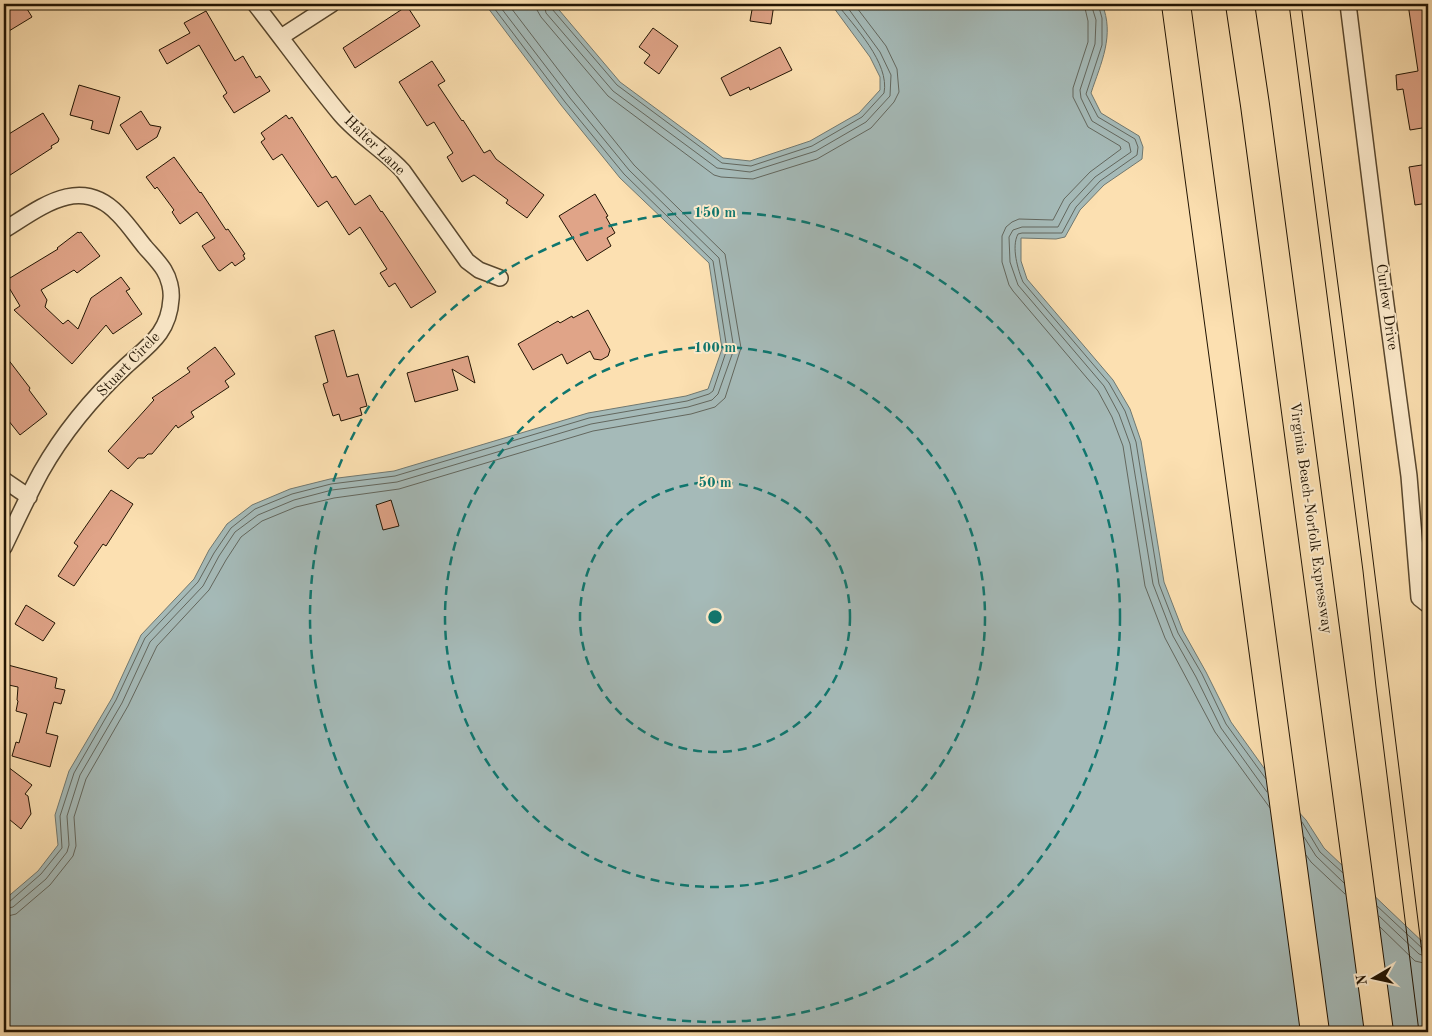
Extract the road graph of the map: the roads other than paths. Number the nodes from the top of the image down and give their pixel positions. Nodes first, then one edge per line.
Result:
1 (255, 4) edge
2 (332, 4) edge
3 (1176, 4) edge
4 (1240, 4) edge
5 (1348, 4) edge
6 (280, 37) junction
7 (4, 230) edge
8 (500, 278) dead end
9 (4, 480) edge
10 (29, 497) junction
11 (4, 547) edge
12 (1428, 605) edge
13 (1315, 1032) edge
14 (1379, 1032) edge

1 - 6 street, Halter Lane
2 - 6 street
3 - 13 highway
4 - 14 highway, Virginia Beach-Norfolk Expressway
5 - 12 street, Curlew Drive
6 - 8 street, Halter Lane
7 - 10 street, Stuart Circle
9 - 10 street
10 - 11 street, Stuart Circle

